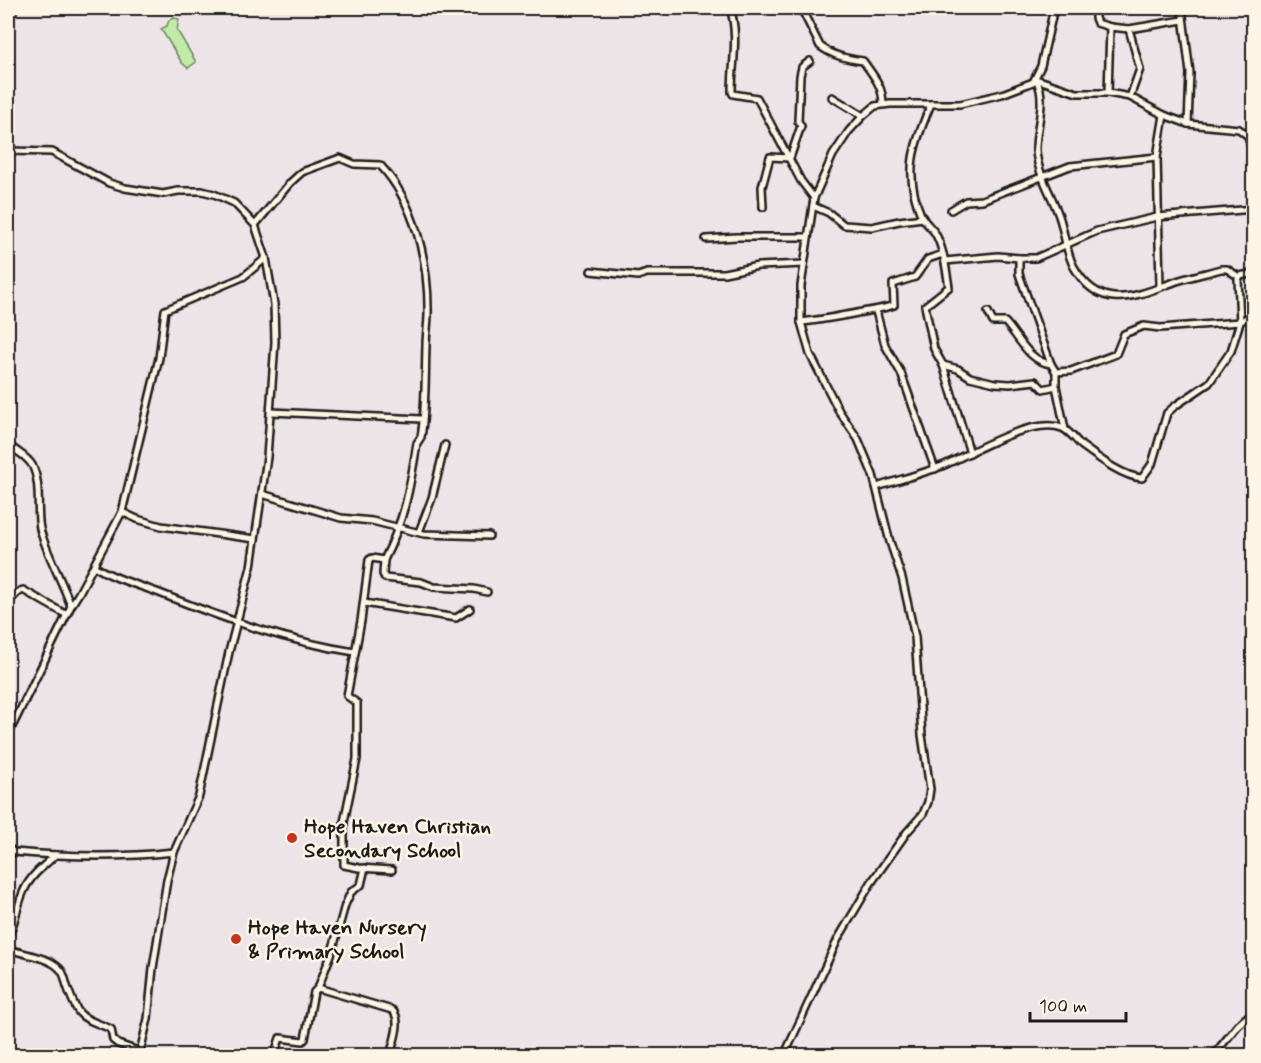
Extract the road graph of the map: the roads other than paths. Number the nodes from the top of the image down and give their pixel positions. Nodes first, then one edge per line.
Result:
1 (15, 8) edge
2 (747, 8) edge
3 (801, 8) edge
4 (1054, 8) edge
5 (1095, 8) edge
6 (1182, 8) edge
7 (731, 9) edge
8 (8, 16) edge
9 (1183, 20) junction
10 (1110, 27) junction
11 (1129, 29) junction
12 (810, 61) dead end
13 (1036, 79) junction
14 (1108, 93) junction
15 (832, 96) dead end
16 (1130, 97) junction
17 (883, 104) junction
18 (931, 104) junction
19 (1164, 115) junction
20 (863, 116) junction
21 (1188, 124) junction
22 (8, 151) edge
23 (1157, 157) junction
24 (1254, 157) edge
25 (790, 159) junction
26 (1042, 175) junction
27 (814, 198) junction
28 (813, 206) junction
29 (763, 207) dead end
30 (1254, 209) edge
31 (951, 210) dead end
32 (1157, 217) junction
33 (923, 218) junction
34 (255, 225) junction
35 (808, 237) junction
36 (706, 239) dead end
37 (1066, 246) junction
38 (943, 254) junction
39 (266, 258) junction
40 (1019, 258) junction
41 (945, 261) junction
42 (804, 264) junction
43 (591, 272) dead end
44 (1254, 273) edge
45 (1239, 277) junction
46 (1160, 287) junction
47 (876, 311) junction
48 (988, 312) dead end
49 (1254, 313) edge
50 (801, 322) junction
51 (1239, 322) junction
52 (1051, 364) junction
53 (943, 365) junction
54 (1056, 372) junction
55 (1056, 386) junction
56 (271, 412) junction
57 (422, 419) junction
58 (1065, 429) junction
59 (8, 444) edge
60 (445, 445) dead end
61 (970, 453) junction
62 (935, 468) junction
63 (877, 487) junction
64 (262, 494) junction
65 (122, 512) junction
66 (399, 527) junction
67 (419, 532) junction
68 (489, 536) dead end
69 (255, 538) junction
70 (384, 560) junction
71 (94, 566) junction
72 (487, 592) dead end
73 (8, 603) edge
74 (364, 603) junction
75 (71, 606) junction
76 (470, 609) dead end
77 (67, 615) junction
78 (237, 623) junction
79 (355, 652) junction
80 (8, 735) edge
81 (8, 848) edge
82 (174, 852) junction
83 (55, 855) junction
84 (365, 868) junction
85 (392, 870) dead end
86 (8, 937) edge
87 (8, 949) edge
88 (318, 988) junction
89 (1254, 1011) edge
90 (140, 1054) edge
91 (274, 1056) edge
92 (390, 1056) edge
93 (784, 1056) edge
94 (1213, 1056) edge

1 - 8 street
2 - 7 street
3 - 17 street
4 - 13 street
5 - 10 street
6 - 9 street
7 - 25 street
9 - 11 street
9 - 21 street
10 - 11 street
10 - 14 street
11 - 16 street
12 - 25 street
13 - 14 street
13 - 18 street
13 - 26 street
14 - 16 street
15 - 20 street
16 - 19 street
17 - 18 street
17 - 20 street
18 - 33 street
19 - 21 street
19 - 23 street
20 - 27 street
21 - 24 street
22 - 34 street
23 - 26 street
23 - 32 street
25 - 27 street
25 - 29 street
26 - 31 street
26 - 37 street
27 - 28 street
28 - 33 street
28 - 35 street
30 - 32 street
32 - 37 street
32 - 46 street
33 - 38 street
34 - 39 street
34 - 57 street
35 - 36 street
35 - 42 street
37 - 40 street
37 - 46 street
38 - 41 street
38 - 47 street
39 - 56 street
39 - 65 street
40 - 41 street
40 - 52 street
41 - 53 street
42 - 43 street
42 - 50 street
44 - 45 street
45 - 46 street
45 - 51 street
47 - 50 street
47 - 62 street
48 - 52 street
49 - 51 street
50 - 63 street
51 - 54 street
51 - 58 street
52 - 54 street
53 - 55 street
53 - 61 street
54 - 55 street
55 - 58 street
56 - 57 street
56 - 64 street
57 - 66 street
58 - 61 street
59 - 75 street
60 - 67 street
61 - 62 street
62 - 63 street
63 - 93 street
64 - 66 street
64 - 69 street
65 - 69 street
65 - 71 street
66 - 67 street
66 - 70 street
67 - 68 street
69 - 78 street
70 - 72 street
70 - 74 street
71 - 75 street
71 - 78 street
73 - 77 street
74 - 76 street
74 - 79 street
75 - 77 street
77 - 80 street
78 - 79 street
78 - 82 street
79 - 84 street
81 - 83 street
82 - 83 street
82 - 90 street
83 - 86 street
84 - 85 street
84 - 88 street
87 - 90 street
88 - 91 street
88 - 92 street
89 - 94 street

